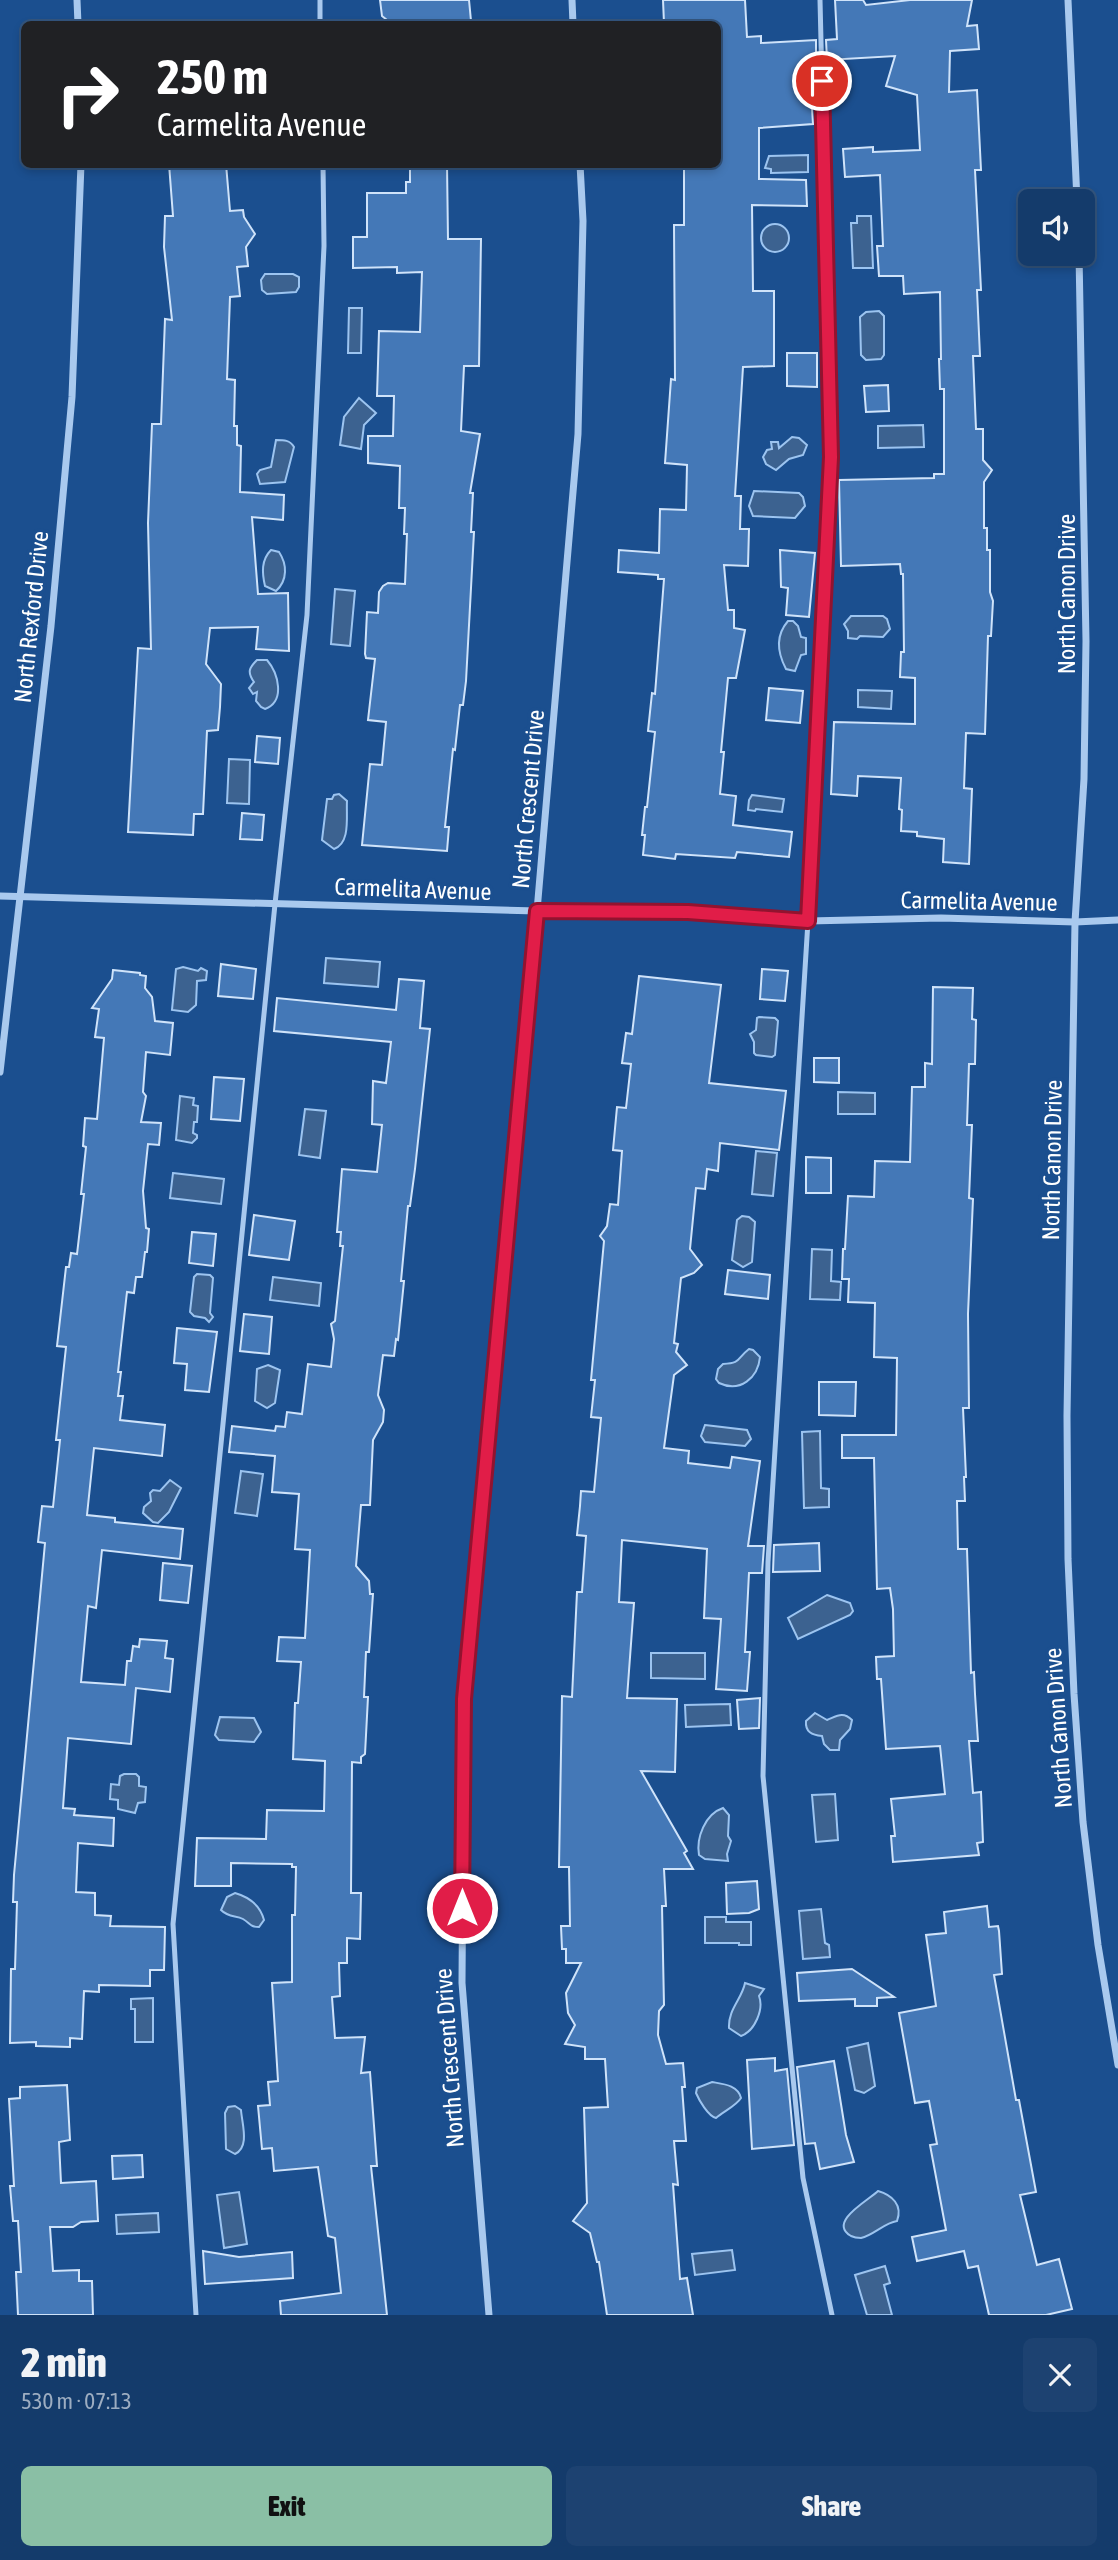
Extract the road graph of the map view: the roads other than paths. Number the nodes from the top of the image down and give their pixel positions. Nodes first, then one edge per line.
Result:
1 (78, 0) edge
2 (320, 0) edge
3 (572, 0) edge
4 (820, 0) edge
5 (1068, 0) edge
6 (78, 21) edge
7 (320, 21) edge
8 (573, 21) edge
9 (81, 168) edge
10 (323, 168) edge
11 (580, 168) edge
12 (1076, 189) edge
13 (1079, 266) edge
14 (0, 896) edge
15 (19, 896) junction
16 (275, 904) junction
17 (537, 911) junction
18 (1118, 920) edge
19 (808, 921) junction
20 (1075, 922) junction
21 (0, 1072) edge
22 (1118, 2064) edge
23 (196, 2315) edge
24 (489, 2315) edge
25 (832, 2315) edge

1 - 6 street
2 - 7 lane
3 - 8 street
4 - 19 lane
5 - 12 street
9 - 15 street, North Rexford Drive
10 - 16 lane
11 - 17 street, North Crescent Drive
13 - 20 street, North Canon Drive
14 - 15 street, Carmelita Avenue
15 - 16 street, Carmelita Avenue
15 - 21 street, North Rexford Drive
16 - 17 street, Carmelita Avenue
16 - 23 lane
17 - 19 street, Carmelita Avenue
17 - 24 street, North Crescent Drive
18 - 20 street, Carmelita Avenue
19 - 20 street, Carmelita Avenue
19 - 25 lane
20 - 22 street, North Canon Drive

